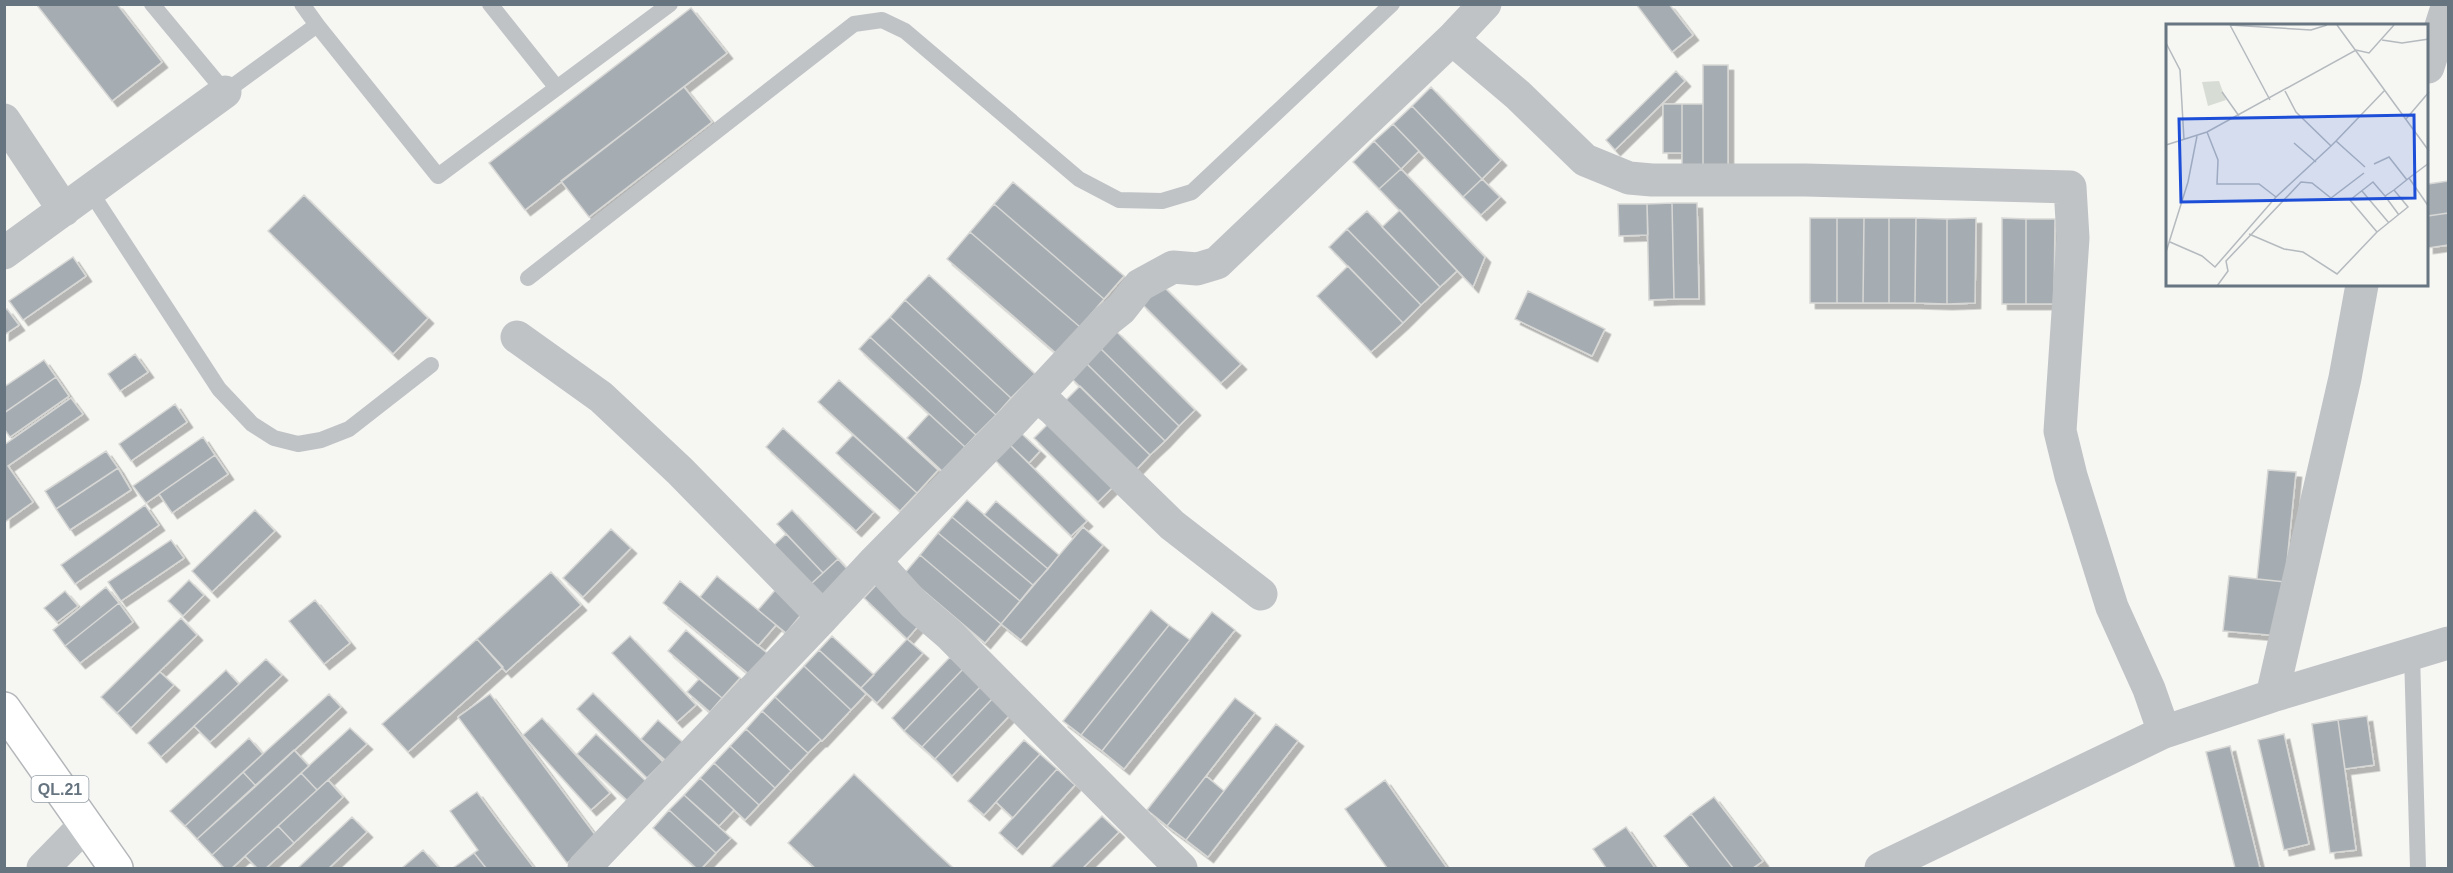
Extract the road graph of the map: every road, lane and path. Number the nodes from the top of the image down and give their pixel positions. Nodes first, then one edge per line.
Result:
1 (152, 4) edge
2 (302, 4) edge
3 (490, 4) edge
4 (670, 4) edge
5 (1392, 4) edge
6 (1485, 4) edge
7 (2448, 4) edge
8 (317, 26) junction
9 (1452, 39) junction
10 (2429, 60) edge
11 (557, 88) junction
12 (225, 93) junction
13 (4, 120) edge
14 (90, 191) junction
15 (64, 210) junction
16 (4, 253) edge
17 (528, 278) dead end
18 (2362, 286) edge
19 (517, 337) dead end
20 (431, 365) dead end
21 (1036, 396) junction
22 (875, 561) junction
23 (1261, 594) dead end
24 (823, 617) junction
25 (2448, 643) edge
26 (2412, 654) junction
27 (2272, 696) junction
28 (4, 709) edge
29 (2164, 732) junction
30 (85, 825) junction
31 (43, 868) edge
32 (116, 868) edge
33 (585, 868) edge
34 (1181, 868) edge
35 (1881, 868) edge
36 (2418, 868) edge

1 - 12 lane
2 - 8 lane
3 - 11 lane
4 - 11 lane
5 - 17 lane
6 - 9 street
7 - 10 street
8 - 11 lane
8 - 12 lane
9 - 21 street
9 - 29 street
12 - 14 street
13 - 15 street
14 - 15 street
14 - 20 lane
15 - 16 street
18 - 27 street
19 - 24 street
21 - 22 street
21 - 23 street
22 - 24 street
22 - 34 street
24 - 33 street
25 - 26 street
26 - 27 street
26 - 36 lane
27 - 29 street
28 - 30 highway, QL.21
29 - 35 street
30 - 31 street
30 - 32 highway, QL.21

